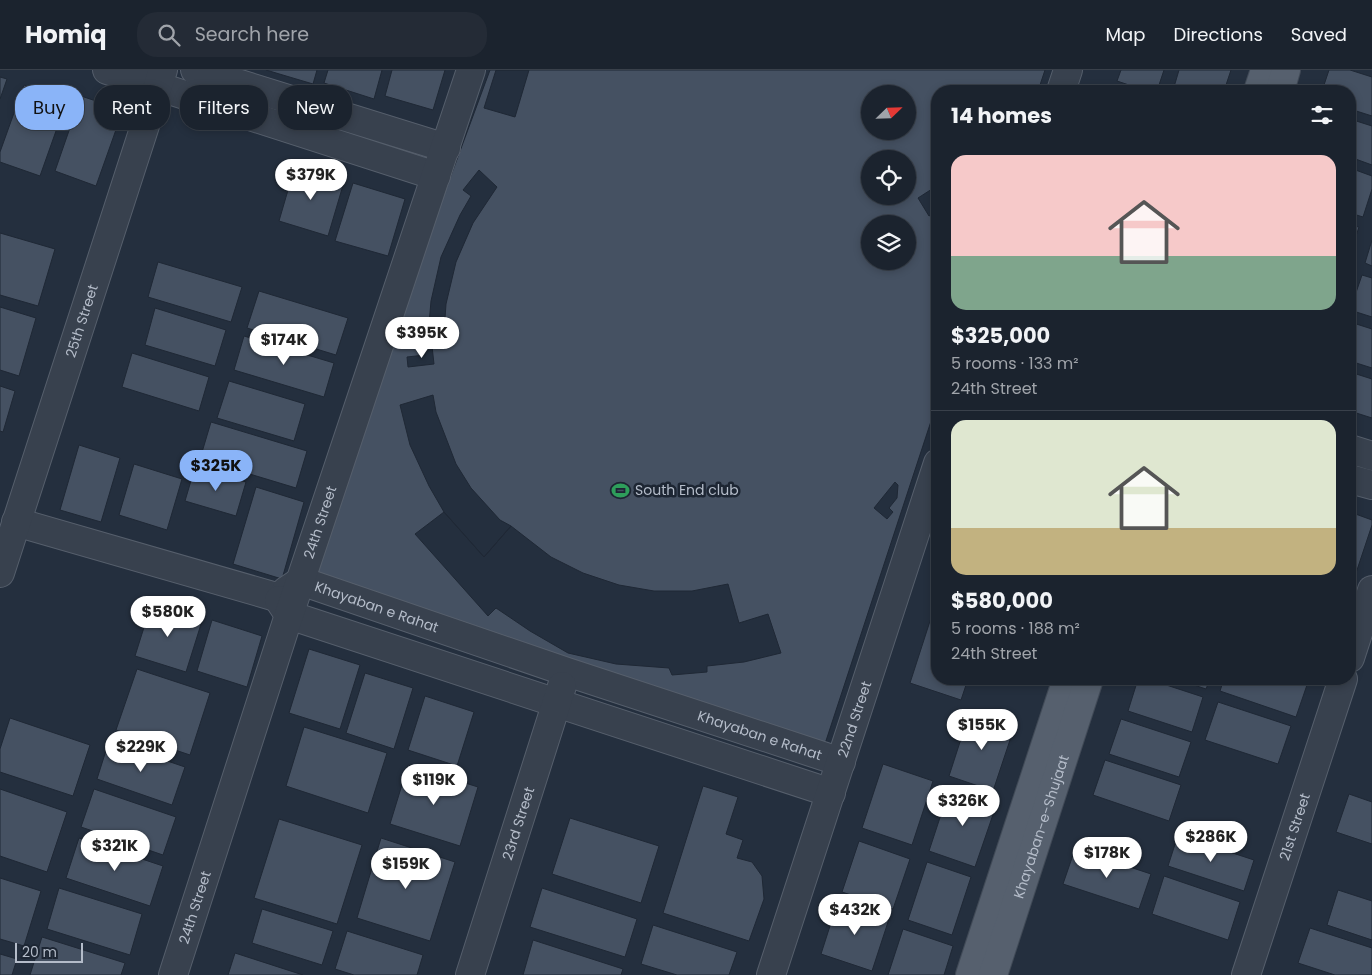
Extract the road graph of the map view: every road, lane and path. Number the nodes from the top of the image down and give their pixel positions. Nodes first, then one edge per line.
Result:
1 (107, 70) edge
2 (194, 70) edge
3 (471, 70) edge
4 (1068, 70) edge
5 (1265, 70) edge
6 (1286, 70) edge
7 (160, 79) edge
8 (1063, 85) edge
9 (1260, 85) edge
10 (1282, 85) edge
11 (446, 148) junction
12 (436, 176) junction
13 (1356, 452) edge
14 (1372, 456) edge
15 (1356, 481) edge
16 (931, 485) edge
17 (1372, 485) edge
18 (16, 522) junction
19 (0, 572) edge
20 (301, 581) junction
21 (1372, 590) edge
22 (283, 606) junction
23 (1356, 639) edge
24 (567, 672) junction
25 (1065, 685) edge
26 (1087, 685) edge
27 (1341, 685) edge
28 (555, 702) junction
29 (841, 762) junction
30 (831, 793) junction
31 (173, 975) edge
32 (470, 975) edge
33 (771, 975) edge
34 (970, 975) edge
35 (993, 975) edge
36 (1246, 975) edge

1 - 7 street
2 - 11 street
3 - 11 street, 24th Street
4 - 8 street
5 - 9 main road
6 - 10 main road
7 - 12 street
7 - 18 street, 25th Street
11 - 12 street, 24th Street
12 - 20 street, 24th Street
13 - 14 street
15 - 17 street
16 - 29 street, 22nd Street
18 - 19 street, 25th Street
18 - 22 street
20 - 22 street, Khayaban e Rahat
20 - 24 street, Khayaban e Rahat
21 - 23 street
22 - 28 street
22 - 31 street, 24th Street
24 - 28 street, 23rd Street
24 - 29 street, Khayaban e Rahat
25 - 34 main road, Khayaban-e-Shujaat
26 - 35 main road, Khayaban-e-Shujaat
27 - 36 street, 21st Street
28 - 30 street
28 - 32 street, 23rd Street
29 - 30 street, 22nd Street
30 - 33 street, 22nd Street

